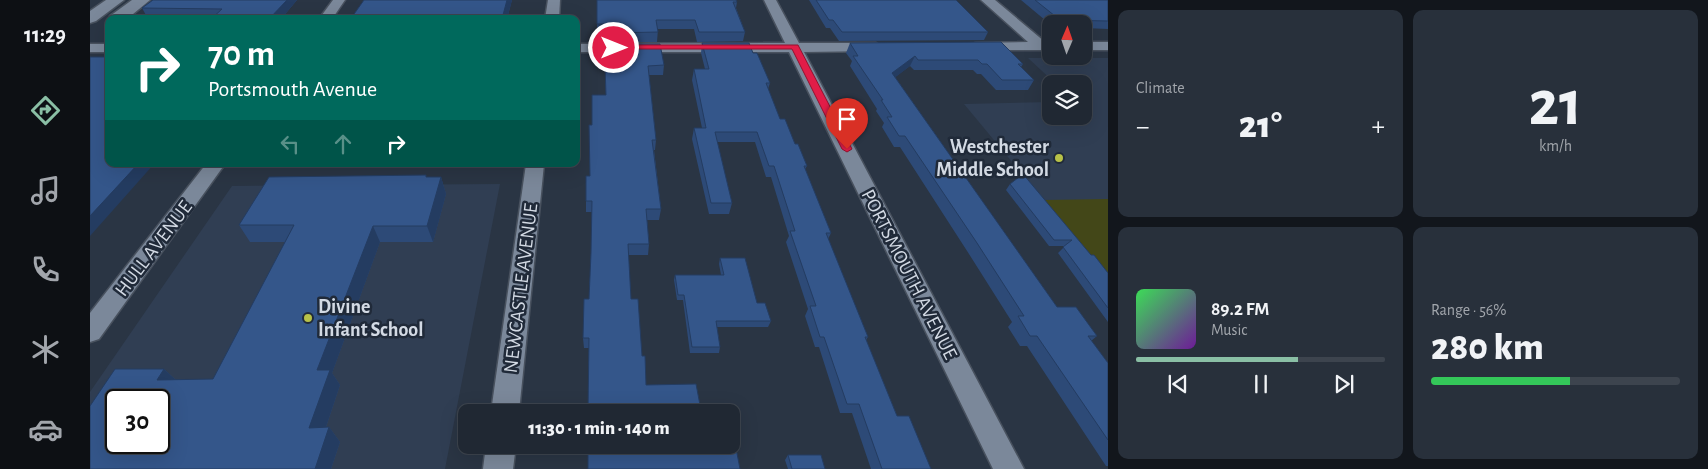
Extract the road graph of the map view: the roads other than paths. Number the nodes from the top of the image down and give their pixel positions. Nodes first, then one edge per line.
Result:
1 (116, 0) edge
2 (142, 0) edge
3 (339, 0) edge
4 (554, 0) edge
5 (770, 0) edge
6 (987, 0) edge
7 (121, 15) edge
8 (328, 15) edge
9 (552, 15) edge
10 (90, 18) edge
11 (105, 27) edge
12 (90, 37) edge
13 (1042, 43) edge
14 (1042, 46) edge
15 (1092, 46) edge
16 (1108, 46) edge
17 (795, 47) junction
18 (890, 47) edge
19 (960, 47) edge
20 (90, 48) edge
21 (105, 48) edge
22 (580, 48) edge
23 (214, 167) edge
24 (535, 167) edge
25 (90, 332) edge
26 (506, 404) edge
27 (500, 454) edge
28 (498, 469) edge
29 (1009, 469) edge

1 - 10 street
2 - 7 street
3 - 8 street
4 - 9 street
5 - 17 street, PORTSMOUTH AVENUE
6 - 13 street
11 - 12 street
14 - 19 street
15 - 16 street
17 - 18 street
17 - 22 street
17 - 29 street, PORTSMOUTH AVENUE
20 - 21 street
23 - 25 street, HULL AVENUE
24 - 26 street, NEWCASTLE AVENUE
27 - 28 street

